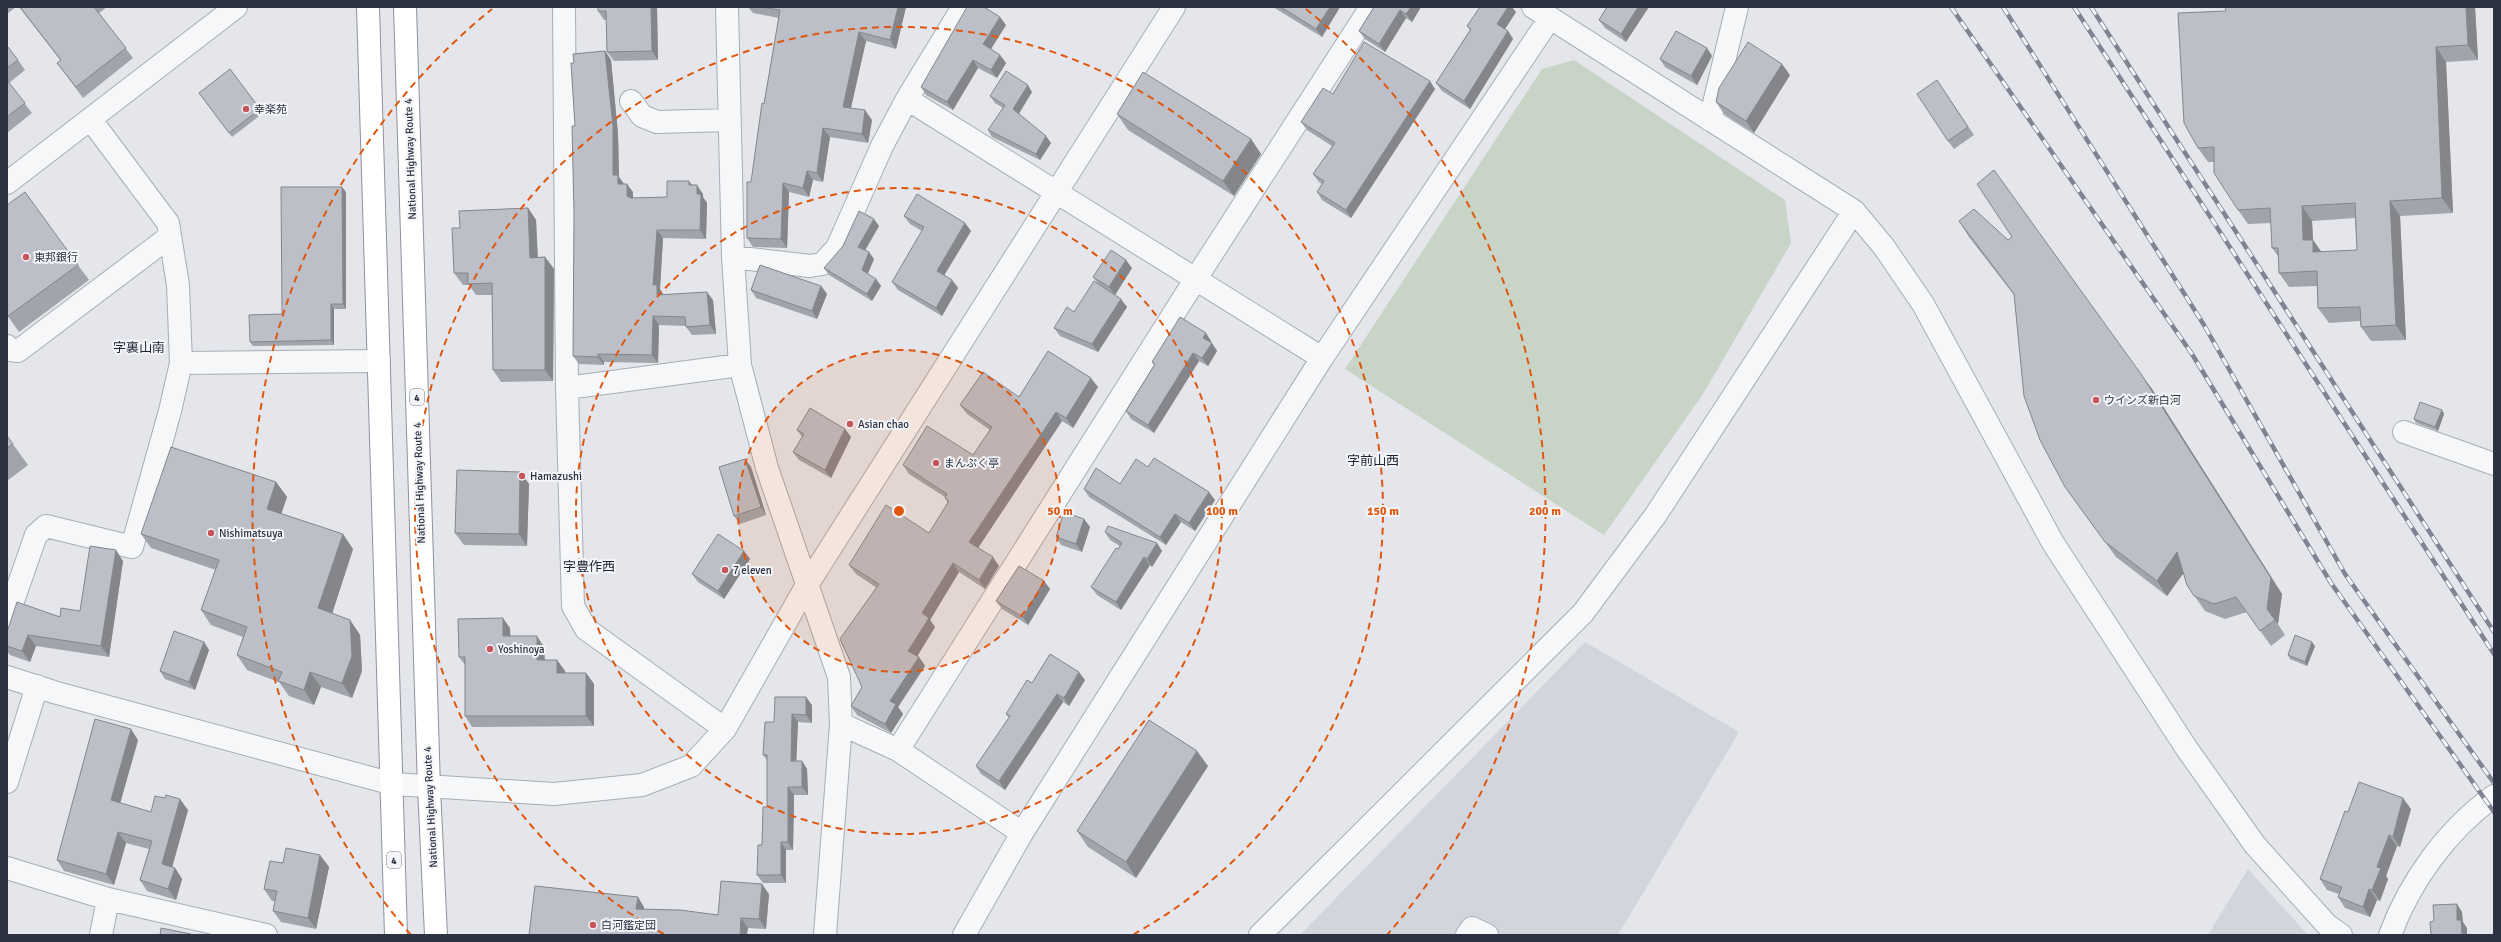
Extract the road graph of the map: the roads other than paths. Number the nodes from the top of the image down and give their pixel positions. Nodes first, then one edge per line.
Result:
1 (236, 7) edge
2 (405, 7) edge
3 (564, 7) edge
4 (727, 7) edge
5 (963, 7) edge
6 (1174, 7) edge
7 (1372, 7) edge
8 (1736, 7) edge
9 (367, 12) edge
10 (1541, 12) edge
11 (907, 99) junction
12 (631, 101) dead end
13 (91, 120) junction
14 (730, 120) junction
15 (1710, 120) junction
16 (7, 183) edge
17 (1056, 194) junction
18 (1854, 212) junction
19 (169, 237) junction
20 (733, 257) junction
21 (1195, 280) junction
22 (7, 346) edge
23 (1322, 358) junction
24 (379, 361) junction
25 (181, 363) junction
26 (740, 365) junction
27 (567, 388) junction
28 (2404, 432) dead end
29 (2494, 464) edge
30 (807, 584) junction
31 (7, 618) edge
32 (7, 677) edge
33 (37, 686) junction
34 (841, 724) junction
35 (725, 729) junction
36 (898, 750) junction
37 (7, 782) edge
38 (393, 784) junction
39 (429, 788) junction
40 (2494, 796) edge
41 (1022, 833) junction
42 (7, 868) edge
43 (108, 899) junction
44 (223, 931) edge
45 (102, 935) edge
46 (266, 935) edge
47 (396, 935) edge
48 (436, 935) edge
49 (825, 935) edge
50 (964, 935) edge
51 (1260, 935) edge
52 (1467, 935) edge
53 (1487, 935) edge
54 (2341, 935) edge
55 (2390, 935) edge

1 - 13 street
2 - 39 highway, National Highway Route 4 / 4
3 - 27 street
4 - 14 street
5 - 11 street
6 - 17 street
7 - 21 street
8 - 15 street
9 - 24 highway, 4
10 - 15 street
10 - 23 street
11 - 17 street
11 - 20 street
12 - 14 street
13 - 16 street
13 - 19 street
14 - 20 street
15 - 18 street
17 - 21 street
17 - 30 street
18 - 51 street
18 - 54 street
19 - 22 street
19 - 25 street
20 - 26 street
21 - 23 street
21 - 36 street
23 - 41 street
24 - 25 street
24 - 38 highway, 4
25 - 31 street
26 - 27 street
26 - 30 street
27 - 35 street
28 - 29 street
30 - 34 street
30 - 35 street
32 - 33 street
33 - 37 street
33 - 38 street
34 - 36 street
34 - 49 street
35 - 39 street
36 - 41 street
38 - 39 street
38 - 47 highway, 4
39 - 48 highway, National Highway Route 4 / 4
40 - 55 street
41 - 50 street
42 - 43 street
43 - 44 street
43 - 45 street
44 - 46 street
52 - 53 street

